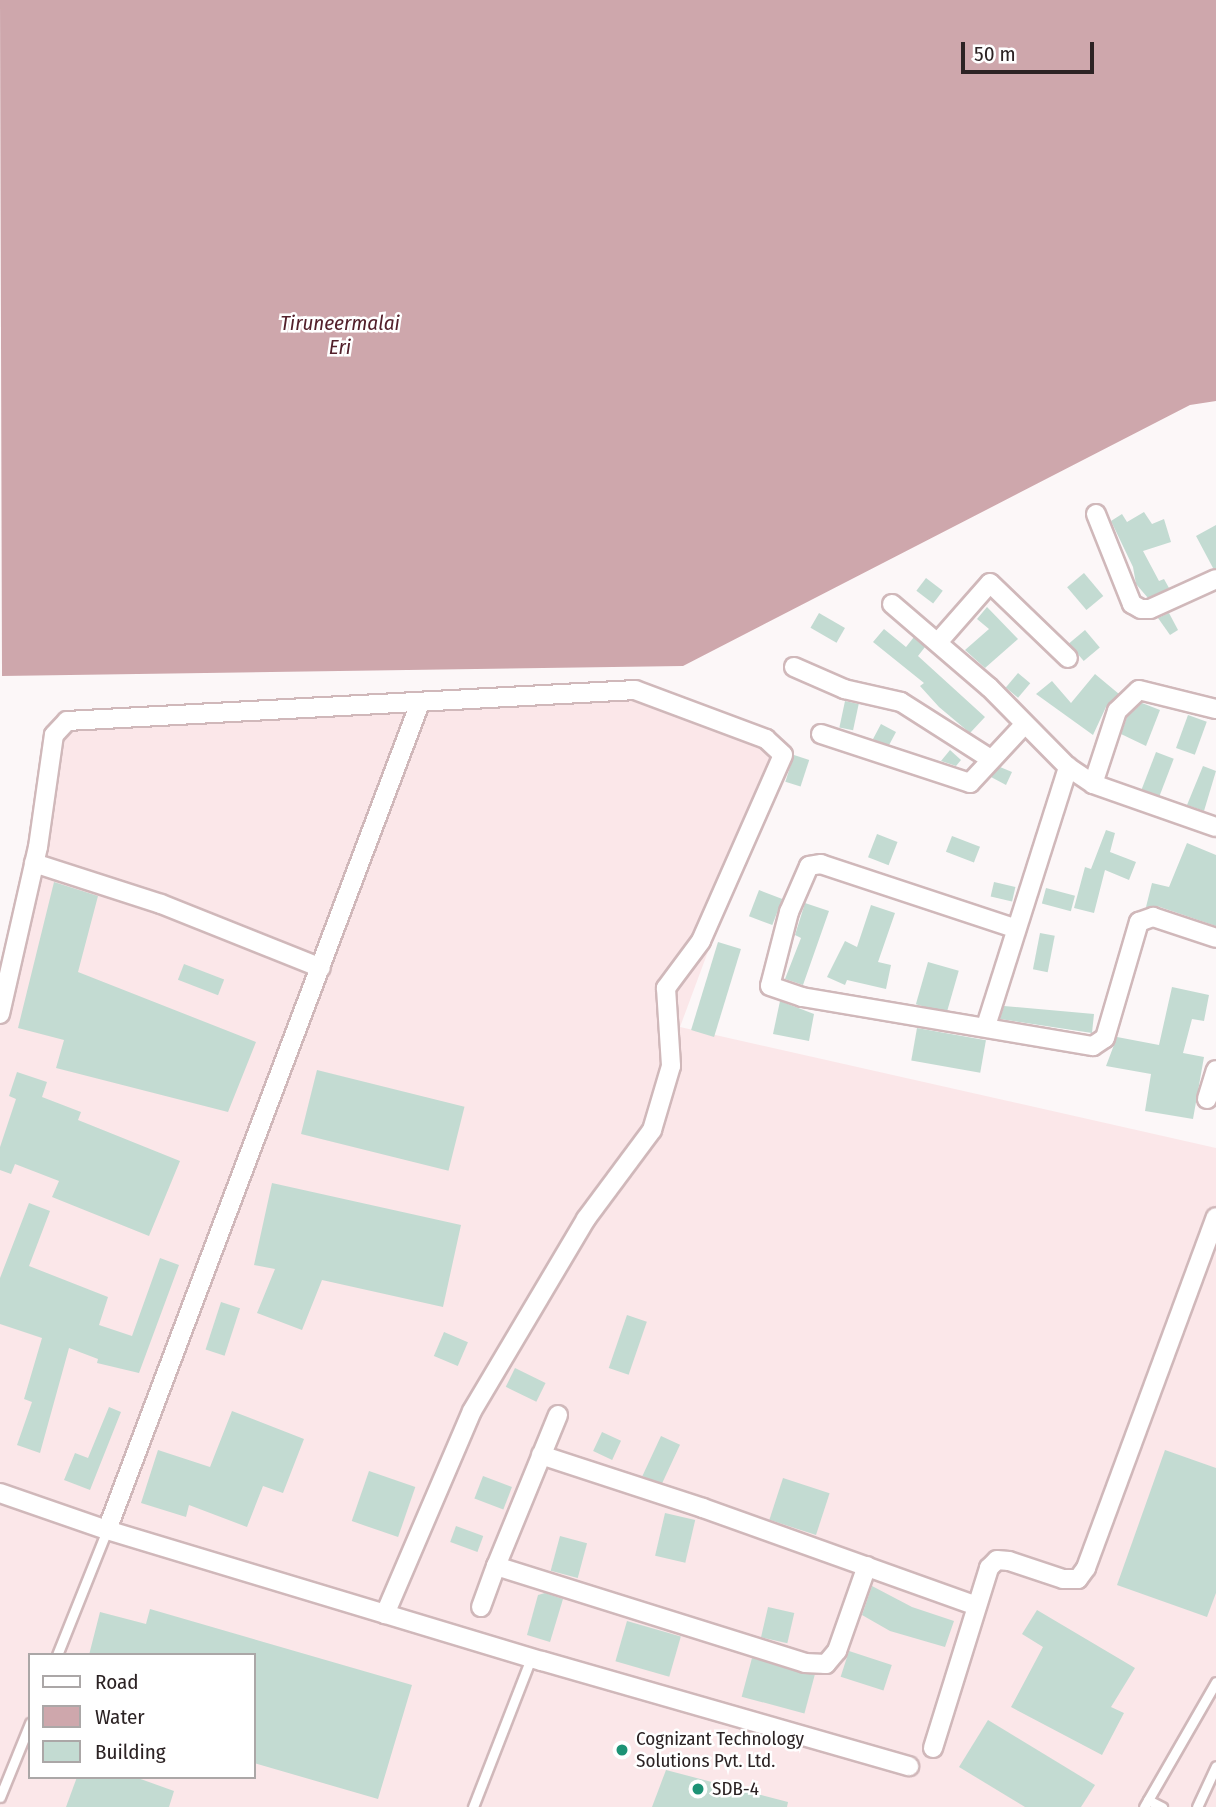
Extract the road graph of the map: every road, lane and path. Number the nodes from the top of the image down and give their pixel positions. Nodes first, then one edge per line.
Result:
1 (1096, 514) dead end
2 (1216, 579) edge
3 (892, 604) dead end
4 (939, 641) junction
5 (1068, 658) dead end
6 (794, 667) dead end
7 (420, 703) junction
8 (1216, 709) edge
9 (1023, 726) junction
10 (821, 734) dead end
11 (989, 758) junction
12 (1068, 767) junction
13 (1093, 784) junction
14 (1216, 828) edge
15 (34, 863) junction
16 (1014, 928) junction
17 (1216, 938) edge
18 (321, 968) junction
19 (0, 1014) edge
20 (986, 1026) junction
21 (1216, 1070) edge
22 (1207, 1099) dead end
23 (1216, 1217) edge
24 (558, 1415) dead end
25 (541, 1455) junction
26 (0, 1493) edge
27 (107, 1530) junction
28 (496, 1566) junction
29 (867, 1566) junction
30 (975, 1606) junction
31 (481, 1607) dead end
32 (385, 1614) junction
33 (58, 1653) edge
34 (531, 1658) junction
35 (1216, 1682) edge
36 (28, 1728) edge
37 (933, 1748) dead end
38 (909, 1766) dead end
39 (1216, 1766) edge
40 (0, 1797) edge
41 (1146, 1803) edge
42 (473, 1807) edge
43 (1163, 1807) edge
44 (1197, 1807) edge

1 - 2 street
3 - 4 street
4 - 5 street
4 - 9 street
6 - 11 street
7 - 15 street
7 - 18 street
7 - 32 street
8 - 13 street
9 - 11 street
9 - 12 street
10 - 11 street
12 - 13 street
12 - 16 street
13 - 14 street
15 - 18 street
15 - 19 street
16 - 20 street
16 - 20 street
17 - 20 street
18 - 27 street
21 - 22 street
23 - 30 street
24 - 25 street
25 - 28 street
25 - 29 street
26 - 27 street
27 - 32 street
27 - 33 lane
28 - 29 street
28 - 31 street
29 - 30 street
30 - 37 street
32 - 34 street
34 - 38 street
34 - 42 lane
35 - 41 lane
36 - 40 lane
39 - 44 lane
41 - 43 lane

